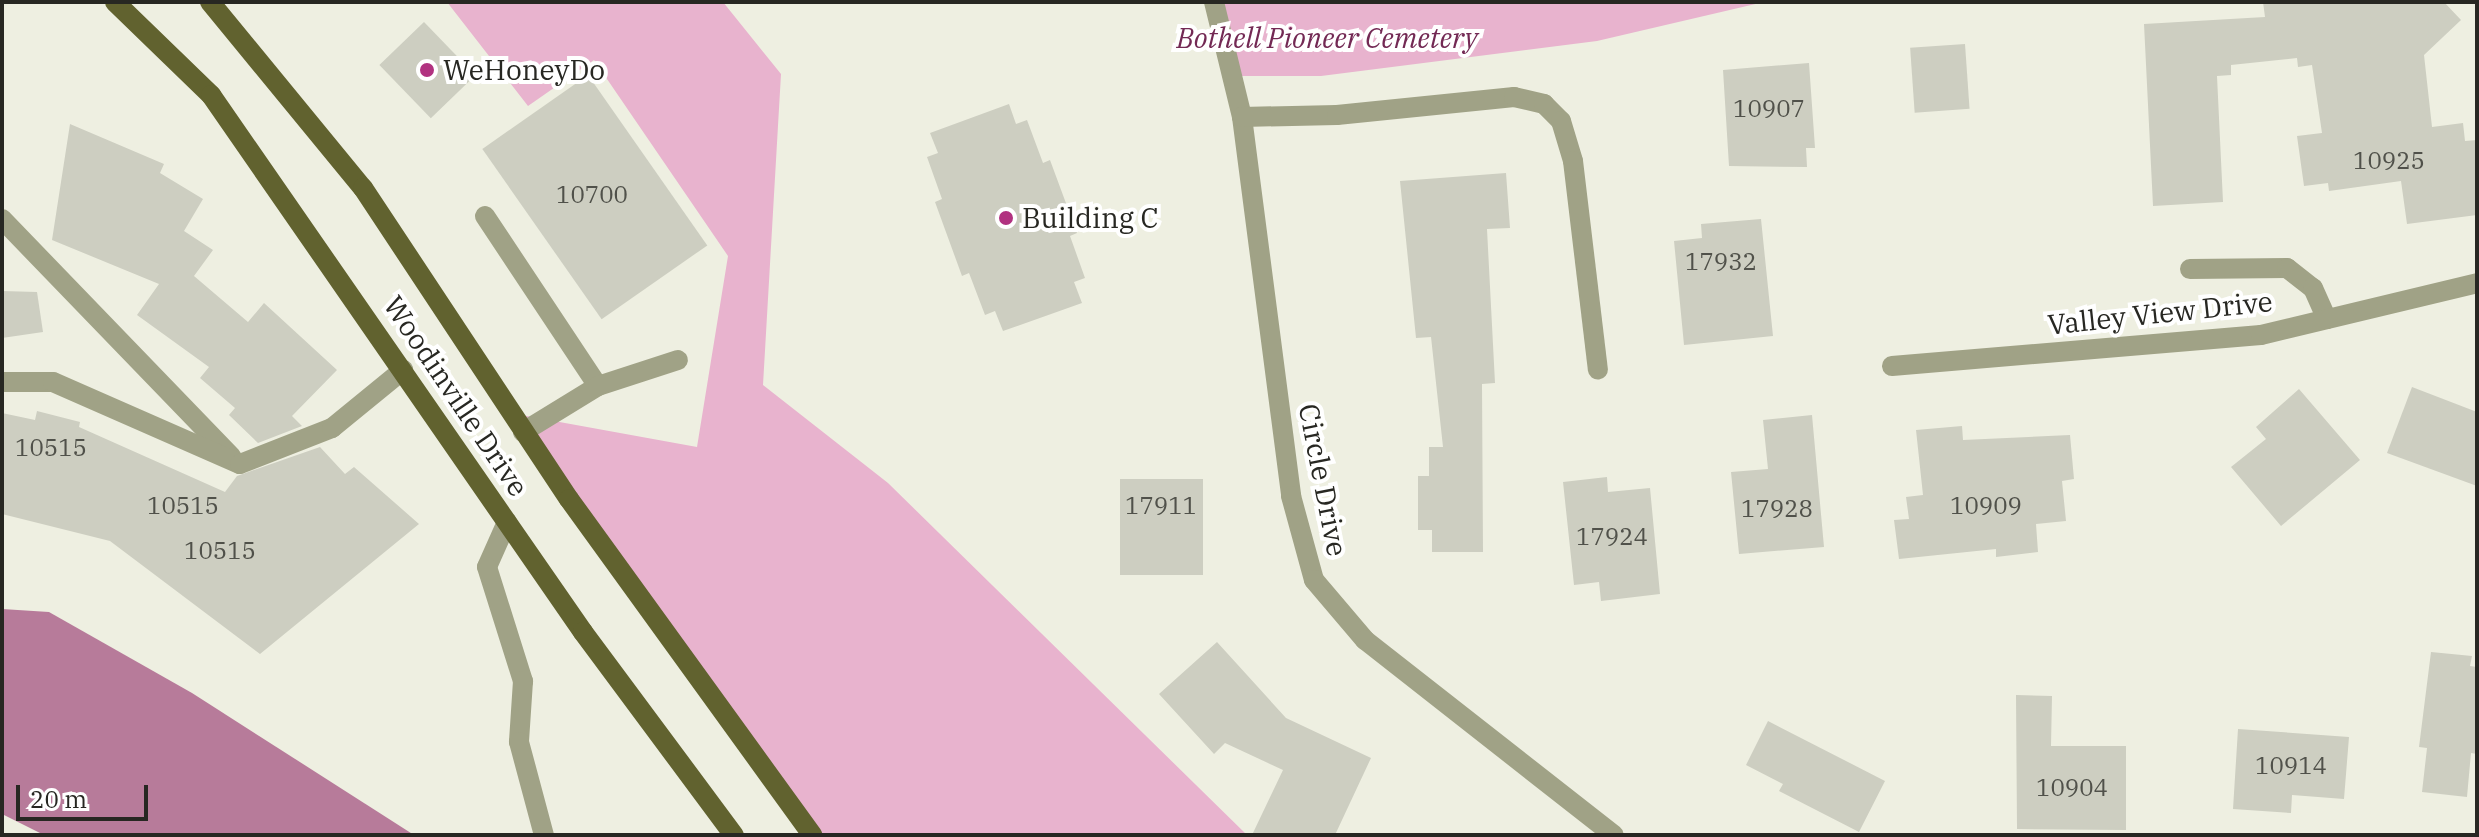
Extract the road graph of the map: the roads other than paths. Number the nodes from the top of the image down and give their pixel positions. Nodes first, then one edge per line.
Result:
1 (115, 2) edge
2 (210, 2) edge
3 (1214, 2) edge
4 (1242, 117) junction
5 (485, 216) dead end
6 (2, 219) edge
7 (2190, 269) dead end
8 (2477, 283) edge
9 (2327, 319) junction
10 (678, 360) dead end
11 (1892, 366) dead end
12 (403, 370) junction
13 (1598, 370) dead end
14 (2, 382) edge
15 (598, 386) junction
16 (523, 432) junction
17 (240, 464) junction
18 (507, 522) junction
19 (544, 835) edge
20 (734, 835) edge
21 (812, 835) edge
22 (1614, 835) edge

1 - 12 main road, Woodinville Drive
2 - 16 main road, Woodinville Drive
3 - 4 street, Circle Drive
4 - 13 street
4 - 22 street, Circle Drive
5 - 15 street
6 - 17 street
7 - 9 street
8 - 9 street, Valley View Drive
9 - 11 street, Valley View Drive
10 - 15 street
12 - 17 street
12 - 18 main road, Woodinville Drive
14 - 17 street
15 - 16 street
16 - 21 main road, Woodinville Drive
18 - 19 street
18 - 20 main road, Woodinville Drive

